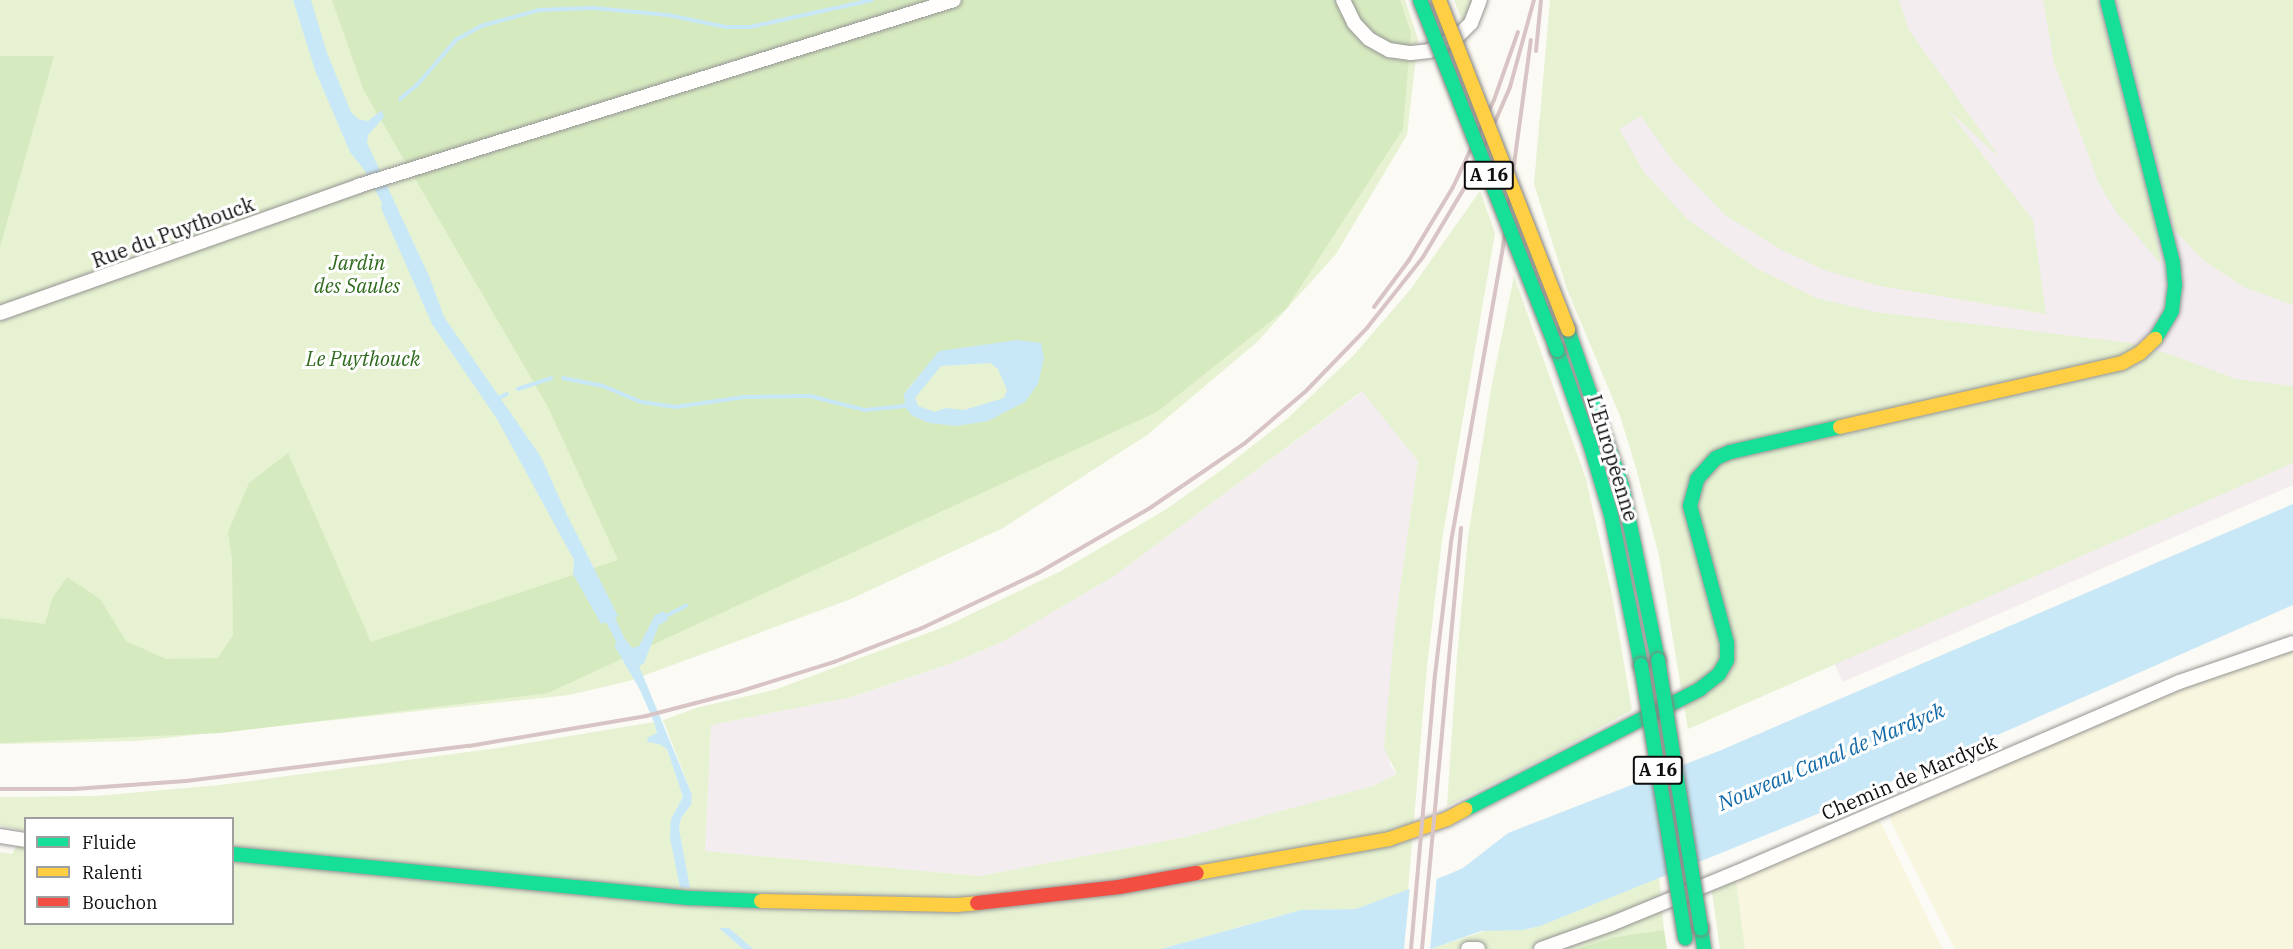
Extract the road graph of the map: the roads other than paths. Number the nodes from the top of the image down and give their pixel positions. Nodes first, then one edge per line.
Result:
1 (954, 0) edge
2 (1343, 0) edge
3 (1420, 0) edge
4 (1439, 0) edge
5 (1480, 0) edge
6 (2107, 0) edge
7 (0, 313) edge
8 (2293, 643) edge
9 (0, 836) edge
10 (24, 840) edge
11 (234, 854) edge
12 (1686, 943) edge
13 (1468, 949) edge
14 (1478, 949) edge
15 (1541, 949) edge
16 (1704, 949) edge

1 - 7 street, Rue du Puythouck
2 - 5 street
3 - 12 main road, L'Européenne / A 16, bridge
4 - 16 main road, L'Européenne / A 16, bridge
6 - 11 main road
8 - 15 street, Chemin de Mardyck
9 - 10 street
13 - 14 street

